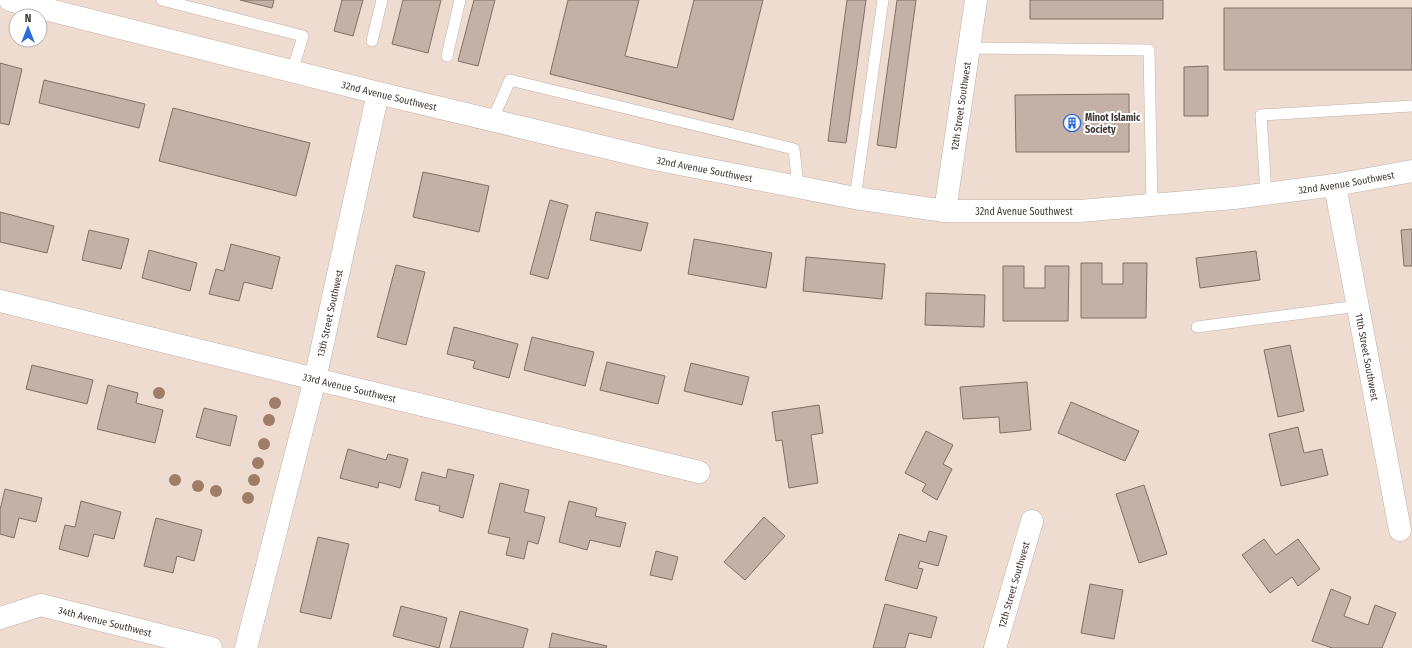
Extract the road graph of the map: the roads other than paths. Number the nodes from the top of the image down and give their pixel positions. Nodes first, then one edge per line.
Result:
1 (11, 0) edge
2 (162, 0) edge
3 (382, 0) edge
4 (460, 0) edge
5 (883, 0) edge
6 (976, 0) edge
7 (372, 40) dead end
8 (969, 48) junction
9 (448, 56) dead end
10 (292, 72) junction
11 (378, 93) junction
12 (1412, 106) edge
13 (492, 121) junction
14 (1412, 171) edge
15 (1335, 185) junction
16 (798, 187) junction
17 (1266, 194) junction
18 (855, 198) junction
19 (1152, 206) junction
20 (945, 212) junction
21 (0, 301) edge
22 (1358, 306) junction
23 (1197, 328) dead end
24 (315, 379) junction
25 (699, 472) dead end
26 (1032, 521) dead end
27 (1400, 530) dead end
28 (0, 618) edge
29 (211, 648) edge
30 (246, 648) edge
31 (995, 648) edge

1 - 10 street, 32nd Avenue Southwest
2 - 10 lane
3 - 7 lane
4 - 9 lane
5 - 18 lane
6 - 8 street, 12th Street Southwest
8 - 19 lane
8 - 20 street, 12th Street Southwest
10 - 11 street, 32nd Avenue Southwest
11 - 13 street, 32nd Avenue Southwest
11 - 24 street, 13th Street Southwest
12 - 17 lane
13 - 16 street, 32nd Avenue Southwest
13 - 16 lane
14 - 15 street, 32nd Avenue Southwest
15 - 17 street, 32nd Avenue Southwest
15 - 22 street, 11th Street Southwest
16 - 18 street, 32nd Avenue Southwest
17 - 19 street, 32nd Avenue Southwest
18 - 20 street, 32nd Avenue Southwest
19 - 20 street, 32nd Avenue Southwest
21 - 24 street, 33rd Avenue Southwest
22 - 23 lane
22 - 27 street, 11th Street Southwest
24 - 25 street, 33rd Avenue Southwest
24 - 30 street, 13th Street Southwest
26 - 31 street, 12th Street Southwest
28 - 29 street, 34th Avenue Southwest

